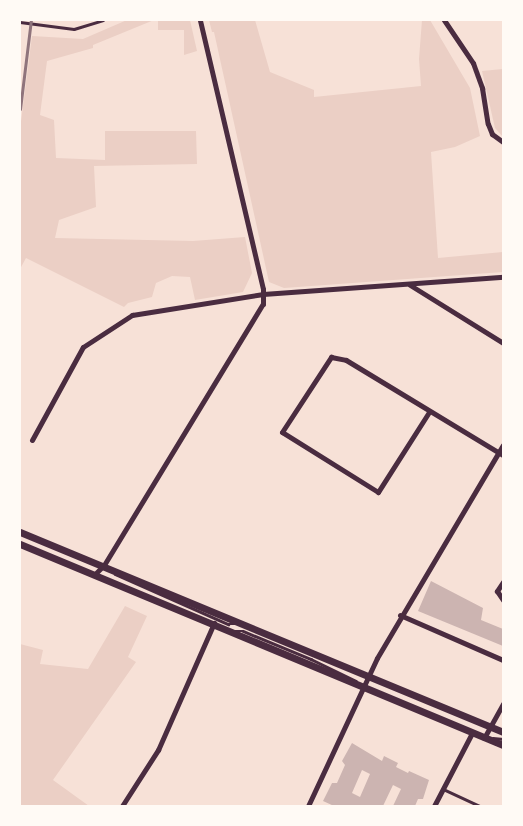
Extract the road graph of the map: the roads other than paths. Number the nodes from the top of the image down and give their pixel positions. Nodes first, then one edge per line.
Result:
1 (103, 20) edge
2 (200, 20) edge
3 (444, 20) edge
4 (20, 22) edge
5 (503, 142) edge
6 (503, 277) edge
7 (409, 284) junction
8 (263, 294) junction
9 (503, 343) edge
10 (430, 412) junction
11 (32, 440) dead end
12 (503, 445) edge
13 (501, 454) edge
14 (20, 532) edge
15 (20, 544) edge
16 (104, 565) junction
17 (94, 575) junction
18 (503, 582) edge
19 (503, 600) edge
20 (400, 615) junction
21 (214, 623) junction
22 (503, 660) edge
23 (369, 676) junction
24 (364, 688) junction
25 (503, 704) edge
26 (491, 726) junction
27 (503, 732) edge
28 (472, 733) junction
29 (484, 738) junction
30 (503, 738) edge
31 (503, 745) edge
32 (443, 789) junction
33 (122, 806) edge
34 (308, 806) edge
35 (434, 806) edge
36 (480, 806) edge

1 - 4 lane
2 - 8 street
3 - 5 street
6 - 7 street
7 - 8 street
7 - 9 street
8 - 11 street
8 - 16 street
10 - 10 street
10 - 13 street
12 - 13 street
13 - 20 street
14 - 16 main road
15 - 17 main road
16 - 17 street
16 - 23 main road
17 - 21 main road
18 - 19 street
20 - 22 street
20 - 23 street
21 - 24 main road
21 - 33 street
23 - 24 street
23 - 26 main road
24 - 28 main road
24 - 34 street
25 - 26 street
26 - 27 main road
26 - 29 street
28 - 29 main road
28 - 32 street
29 - 30 lane
29 - 31 main road
32 - 35 street
32 - 36 lane

